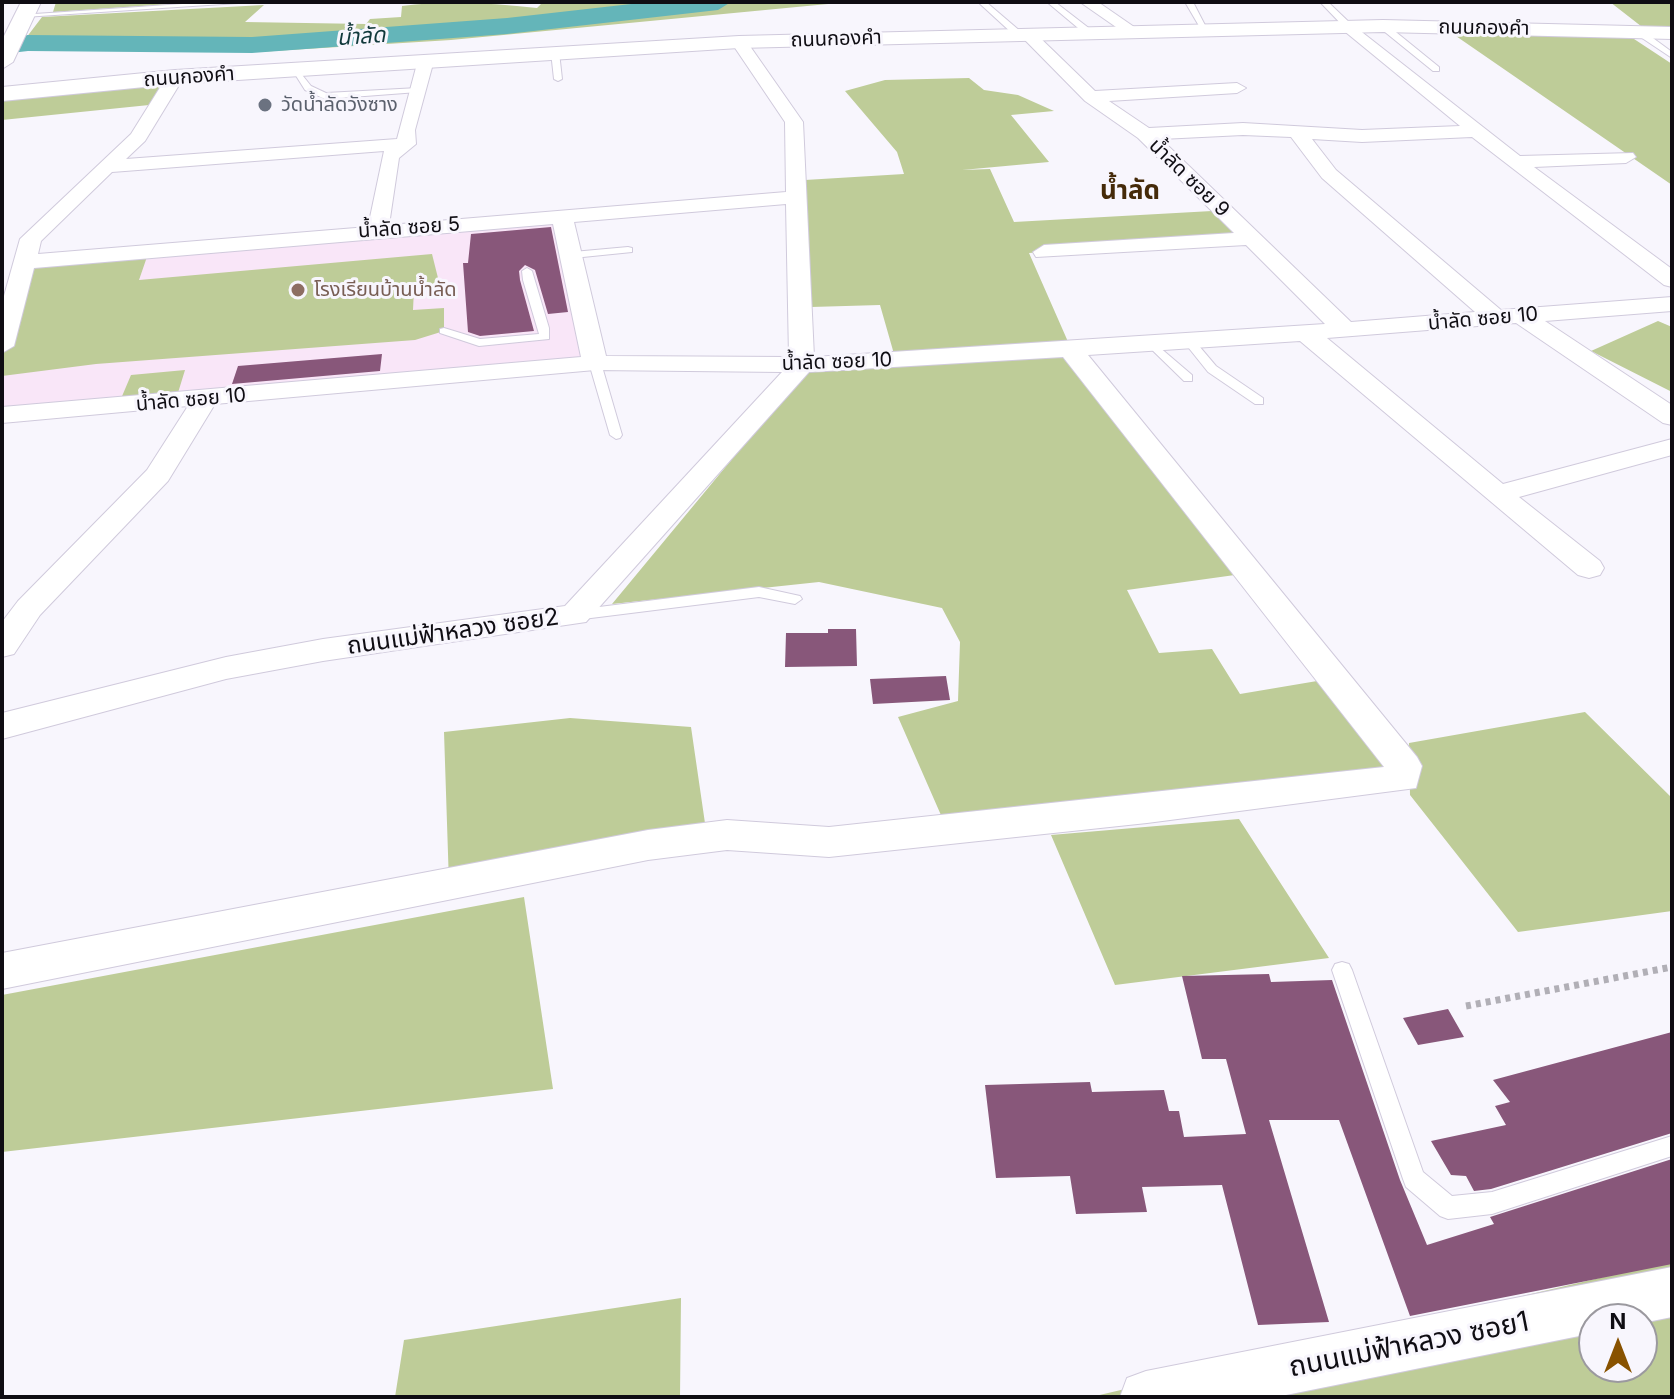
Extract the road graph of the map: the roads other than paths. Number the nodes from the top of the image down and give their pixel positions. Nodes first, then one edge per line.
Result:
1 (250, 2) edge
2 (982, 2) edge
3 (1051, 2) edge
4 (1088, 2) edge
5 (1189, 2) edge
6 (1324, 2) edge
7 (25, 15) edge
8 (1383, 26) junction
9 (1349, 27) junction
10 (1205, 29) junction
11 (1087, 31) junction
12 (1132, 31) junction
13 (1639, 32) junction
14 (1022, 33) junction
15 (1672, 33) edge
16 (739, 42) junction
17 (555, 52) junction
18 (1672, 56) edge
19 (426, 60) junction
20 (2, 62) edge
21 (1436, 69) dead end
22 (296, 73) dead end
23 (175, 77) junction
24 (558, 79) dead end
25 (1237, 88) dead end
26 (418, 90) junction
27 (2, 94) edge
28 (1091, 97) junction
29 (1476, 131) junction
30 (1297, 132) junction
31 (1145, 134) junction
32 (406, 144) junction
33 (1626, 157) dead end
34 (1515, 162) junction
35 (104, 167) junction
36 (795, 197) junction
37 (562, 217) junction
38 (378, 230) junction
39 (1250, 238) junction
40 (628, 250) dead end
41 (1044, 252) dead end
42 (573, 255) junction
43 (23, 262) junction
44 (527, 271) dead end
45 (1672, 280) edge
46 (1672, 304) edge
47 (1508, 317) junction
48 (6, 319) edge
49 (1345, 330) junction
50 (444, 331) dead end
51 (1306, 333) junction
52 (1190, 342) junction
53 (1151, 343) junction
54 (2, 346) edge
55 (1070, 349) junction
56 (595, 363) junction
57 (802, 365) junction
58 (1188, 378) dead end
59 (205, 400) junction
60 (1259, 401) dead end
61 (2, 415) edge
62 (1672, 417) edge
63 (616, 435) dead end
64 (1672, 447) edge
65 (1498, 494) junction
66 (1589, 568) dead end
67 (795, 599) dead end
68 (575, 615) junction
69 (2, 646) edge
70 (2, 726) edge
71 (1342, 970) dead end
72 (2, 971) edge
73 (1672, 1146) edge
74 (1672, 1292) edge
75 (1146, 1397) edge

1 - 7 lane
2 - 14 lane
3 - 11 lane
4 - 12 street
5 - 10 lane
6 - 9 lane
7 - 20 street
8 - 9 street, ถนนกองคำ
8 - 13 street, ถนนกองคำ
8 - 21 lane
9 - 10 street, ถนนกองคำ
9 - 29 street
10 - 12 street, ถนนกองคำ
11 - 12 street, ถนนกองคำ
11 - 14 street, ถนนกองคำ
13 - 15 street, ถนนกองคำ
13 - 18 lane
14 - 16 street, ถนนกองคำ
14 - 28 street, น้ำลัด ซอย 9
16 - 17 street, ถนนกองคำ
16 - 36 street
17 - 19 street, ถนนกองคำ
17 - 24 lane
19 - 23 street, ถนนกองคำ
19 - 26 street
22 - 26 lane
23 - 27 street, ถนนกองคำ
23 - 35 street
25 - 28 street
26 - 32 street
28 - 31 street, น้ำลัด ซอย 9
29 - 30 street
29 - 34 street
30 - 31 street
30 - 47 street
31 - 39 street, น้ำลัด ซอย 9
32 - 35 street
32 - 38 street
33 - 34 street
34 - 45 street
35 - 43 street
36 - 37 street, น้ำลัด ซอย 5
36 - 57 street
37 - 38 street, น้ำลัด ซอย 5
37 - 42 street
38 - 43 street, น้ำลัด ซอย 5
39 - 41 street
39 - 49 street, น้ำลัด ซอย 9
40 - 42 lane
42 - 56 street
43 - 48 street
44 - 50 lane
46 - 47 street, น้ำลัด ซอย 10
47 - 49 street, น้ำลัด ซอย 10
47 - 62 street
48 - 54 street
49 - 51 street, น้ำลัด ซอย 10
51 - 52 street, น้ำลัด ซอย 10
51 - 65 street
52 - 53 street, น้ำลัด ซอย 10
52 - 60 lane
53 - 55 street, น้ำลัด ซอย 10
53 - 58 lane
55 - 57 street, น้ำลัด ซอย 10
55 - 72 street
56 - 57 street, น้ำลัด ซอย 10
56 - 59 street, น้ำลัด ซอย 10
56 - 63 lane
57 - 68 street, ถนนแม่ฟ้าหลวง ซอย2
59 - 61 street, น้ำลัด ซอย 10
59 - 69 street
64 - 65 street
65 - 66 street
67 - 68 lane
68 - 70 street, ถนนแม่ฟ้าหลวง ซอย2
71 - 73 lane
74 - 75 street, ถนนแม่ฟ้าหลวง ซอย1

